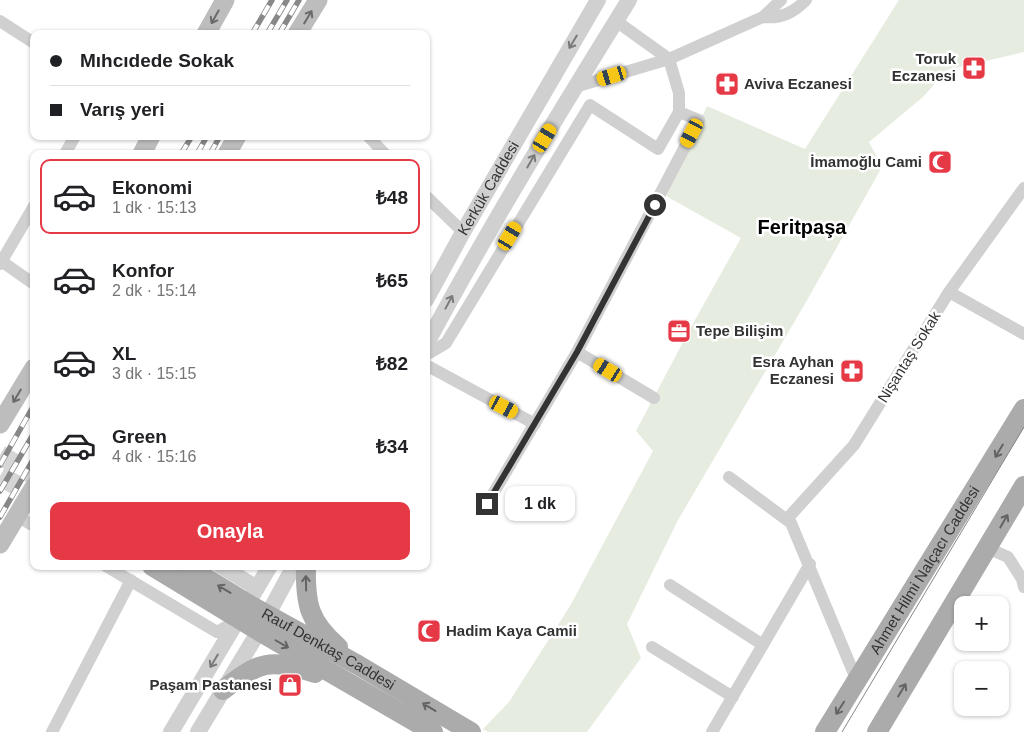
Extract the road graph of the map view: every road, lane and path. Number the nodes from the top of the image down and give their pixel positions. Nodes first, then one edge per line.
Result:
1 (225, 0) edge
2 (318, 0) edge
3 (598, 0) edge
4 (629, 0) edge
5 (781, 0) edge
6 (806, 0) edge
7 (763, 17) junction
8 (0, 20) edge
9 (616, 22) junction
10 (208, 30) edge
11 (299, 30) edge
12 (30, 40) edge
13 (669, 59) junction
14 (575, 87) junction
15 (679, 112) junction
16 (1024, 188) edge
17 (430, 200) edge
18 (30, 213) edge
19 (463, 232) junction
20 (1, 262) edge
21 (30, 281) edge
22 (949, 292) junction
23 (430, 293) edge
24 (1024, 334) edge
25 (430, 337) edge
26 (577, 352) junction
27 (430, 353) edge
28 (430, 367) edge
29 (30, 375) edge
30 (654, 398) dead end
31 (1024, 409) edge
32 (0, 424) edge
33 (535, 424) junction
34 (729, 477) dead end
35 (1024, 486) edge
36 (30, 494) edge
37 (487, 504) dead end
38 (17, 516) junction
39 (787, 519) junction
40 (30, 524) edge
41 (991, 543) junction
42 (0, 544) edge
43 (810, 564) junction
44 (113, 570) edge
45 (162, 570) edge
46 (193, 570) edge
47 (224, 570) edge
48 (268, 570) edge
49 (292, 570) edge
50 (306, 570) edge
51 (131, 580) junction
52 (670, 584) dead end
53 (1024, 587) edge
54 (248, 604) junction
55 (263, 623) junction
56 (763, 644) junction
57 (652, 647) dead end
58 (358, 665) junction
59 (858, 681) junction
60 (356, 687) junction
61 (223, 690) junction
62 (733, 697) junction
63 (52, 732) edge
64 (171, 732) edge
65 (198, 732) edge
66 (433, 732) edge
67 (471, 732) edge
68 (712, 732) edge
69 (825, 732) edge
70 (877, 732) edge

1 -> 10 main road
11 -> 2 main road
3 -> 19 street, Kerkük Caddesi
4 - 9 street, Kerkük Caddesi
5 - 7 street
6 - 7 street
7 - 13 street
8 - 12 street
9 - 13 street
9 - 14 street, Kerkük Caddesi
13 - 14 street
13 - 15 street
25 -> 14 street, Kerkük Caddesi
15 - 26 street
15 - 27 street
16 - 22 street, Nişantaş Sokak
17 - 19 street
18 - 20 street
19 - 23 street, Kerkük Caddesi
20 - 21 street
22 - 24 street
22 - 39 street, Nişantaş Sokak
26 - 30 street
26 - 33 street
28 - 33 street
29 -> 32 main road
31 -> 59 main road, Ahmet Hilmi Nalçacı Caddesi
33 - 37 street
34 - 39 street
41 -> 35 main road
36 - 38 main road
38 - 40 street
38 - 42 main road
39 - 43 street
41 - 53 street
70 -> 41 main road
43 - 56 street
43 - 59 street
44 - 51 street
45 - 54 main road, Rauf Denktaş Caddesi
54 -> 46 main road, Rauf Denktaş Caddesi
47 - 54 street
48 - 54 street
49 - 55 street
58 -> 50 main road
51 - 54 street
51 - 63 street
52 - 56 street
54 - 55 main road, Rauf Denktaş Caddesi
54 -> 64 street
55 - 58 main road, Rauf Denktaş Caddesi
55 -> 60 main road, Rauf Denktaş Caddesi
55 - 61 street
56 - 62 street
57 - 62 street
67 -> 58 main road, Rauf Denktaş Caddesi
59 -> 69 main road, Ahmet Hilmi Nalçacı Caddesi
60 - 61 main road
60 - 66 main road, Rauf Denktaş Caddesi
61 - 65 street
62 - 68 street

